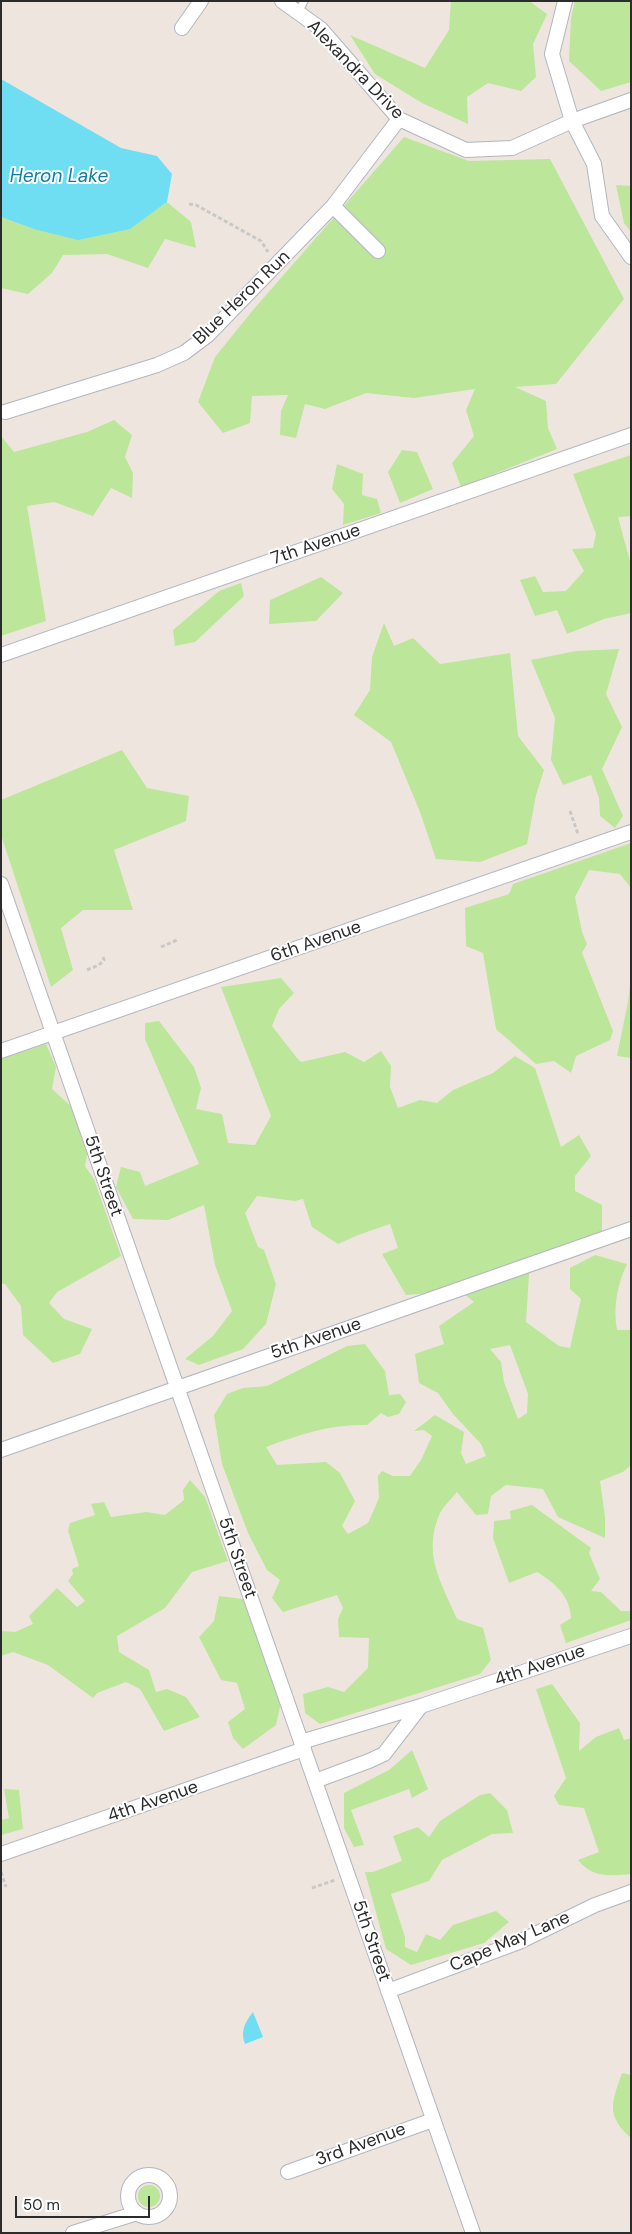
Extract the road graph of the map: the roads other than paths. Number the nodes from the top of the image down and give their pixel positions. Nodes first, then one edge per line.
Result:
1 (201, 1) edge
2 (282, 1) edge
3 (565, 1) edge
4 (301, 7) edge
5 (182, 28) dead end
6 (631, 100) edge
7 (399, 119) junction
8 (572, 121) junction
9 (333, 206) junction
10 (378, 252) dead end
11 (631, 257) edge
12 (5, 412) dead end
13 (631, 435) edge
14 (1, 656) edge
15 (631, 832) edge
16 (1, 884) edge
17 (54, 1033) junction
18 (1, 1051) edge
19 (631, 1229) edge
20 (178, 1388) junction
21 (1, 1450) edge
22 (631, 1636) edge
23 (421, 1706) junction
24 (302, 1746) junction
25 (315, 1781) junction
26 (1, 1854) edge
27 (631, 1892) edge
28 (388, 1991) junction
29 (433, 2120) junction
30 (288, 2172) dead end
31 (137, 2213) dead end
32 (73, 2233) edge
33 (473, 2233) edge

1 - 5 street
2 - 4 street, Alexandra Drive
3 - 8 street
4 - 7 street, Alexandra Drive
6 - 8 street, Alexandra Drive
7 - 8 street, Alexandra Drive
7 - 9 street, Blue Heron Run
8 - 11 street
9 - 10 street
9 - 12 street, Blue Heron Run
13 - 14 street, 7th Avenue
15 - 17 street, 6th Avenue
16 - 17 street, 5th Street
17 - 18 street, 6th Avenue
17 - 20 street, 5th Street
19 - 20 street, 5th Avenue
20 - 21 street, 5th Avenue
20 - 24 street, 5th Street
22 - 23 street, 4th Avenue
23 - 24 street, 4th Avenue
23 - 25 street
24 - 25 street, 5th Street
24 - 26 street, 4th Avenue
25 - 28 street, 5th Street
27 - 28 street, Cape May Lane
28 - 29 street, 5th Street
29 - 30 street, 3rd Avenue
29 - 33 street, 5th Street
31 - 32 street

